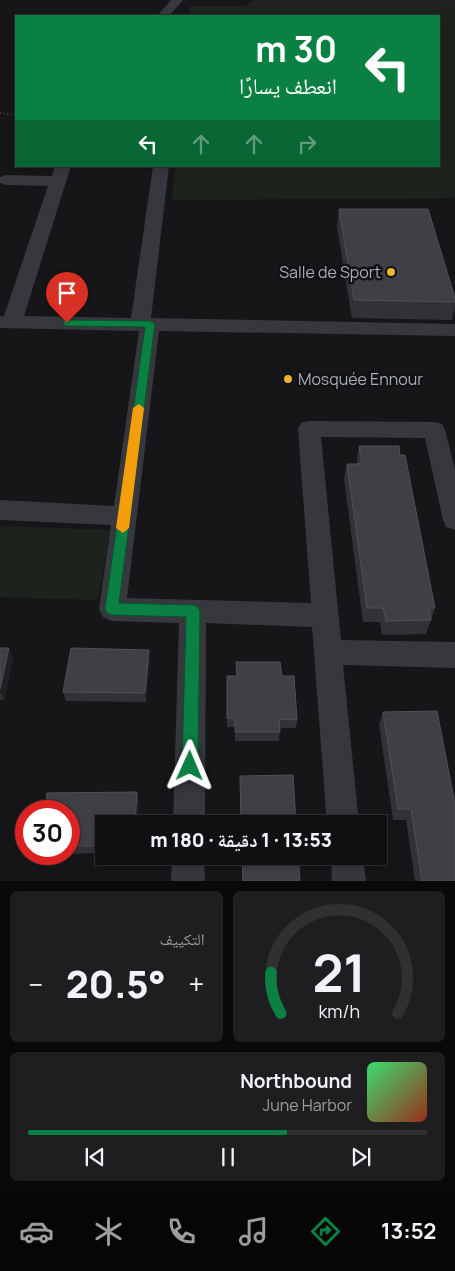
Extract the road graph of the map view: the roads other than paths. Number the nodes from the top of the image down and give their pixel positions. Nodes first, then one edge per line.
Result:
1 (176, 0) edge
2 (164, 15) edge
3 (18, 167) edge
4 (161, 167) edge
5 (61, 174) edge
6 (3, 183) edge
7 (6, 322) edge
8 (145, 324) junction
9 (455, 330) edge
10 (0, 510) edge
11 (124, 516) junction
12 (455, 520) edge
13 (193, 611) junction
14 (325, 615) junction
15 (327, 652) junction
16 (455, 655) edge
17 (189, 815) edge
18 (342, 815) edge
19 (188, 865) edge
20 (347, 865) edge
21 (188, 881) edge
22 (349, 881) edge

1 - 2 street
3 - 6 street
4 - 8 street
5 - 6 street
5 - 7 street
7 - 8 street
8 - 9 street
8 - 11 street
10 - 11 street
11 - 13 street
12 - 14 street
13 - 14 street
13 - 17 street
14 - 15 street
15 - 16 street
15 - 18 street
19 - 21 street
20 - 22 street

